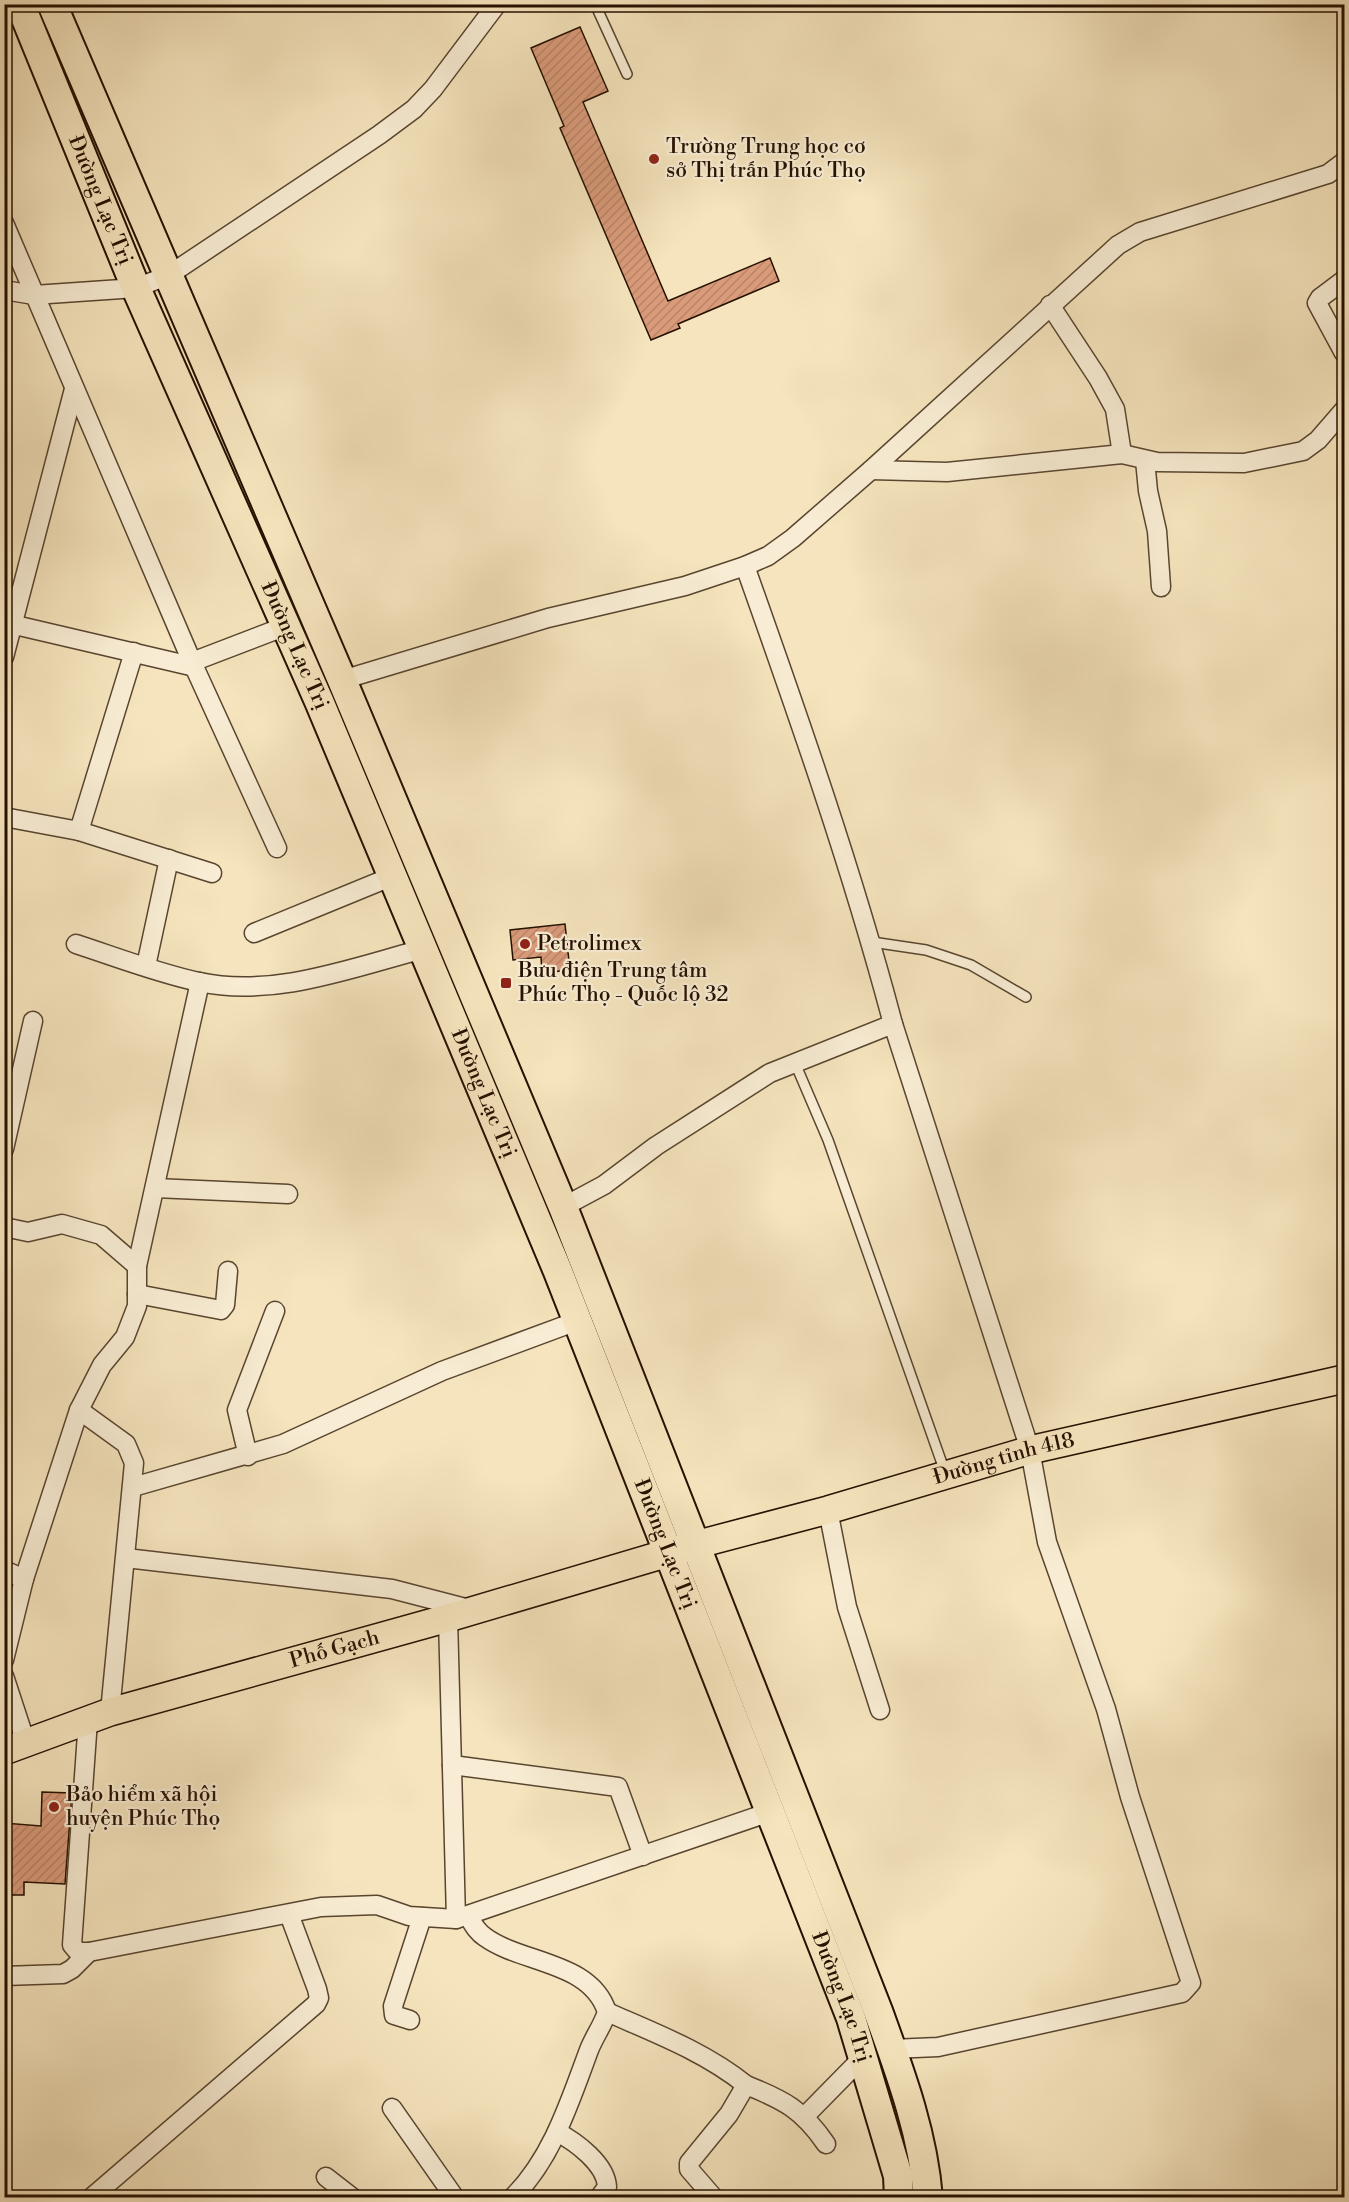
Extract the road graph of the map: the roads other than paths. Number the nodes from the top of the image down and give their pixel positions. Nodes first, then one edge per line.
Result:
1 (20, 4) edge
2 (52, 4) edge
3 (497, 4) edge
4 (595, 4) edge
5 (627, 74) dead end
6 (1344, 162) edge
7 (4, 224) edge
8 (169, 275) junction
9 (1344, 280) edge
10 (136, 288) junction
11 (4, 290) edge
12 (34, 295) junction
13 (1050, 305) junction
14 (1344, 353) edge
15 (74, 389) junction
16 (1344, 410) edge
17 (1122, 454) junction
18 (1145, 460) junction
19 (871, 470) junction
20 (746, 567) junction
21 (1161, 587) dead end
22 (15, 624) junction
23 (286, 627) junction
24 (134, 652) junction
25 (4, 657) edge
26 (193, 665) junction
27 (342, 680) junction
28 (4, 817) edge
29 (79, 831) junction
30 (277, 848) dead end
31 (169, 860) junction
32 (212, 873) dead end
33 (393, 876) junction
34 (254, 933) dead end
35 (872, 942) junction
36 (76, 944) dead end
37 (423, 948) junction
38 (146, 966) junction
39 (200, 982) junction
40 (1026, 997) dead end
41 (33, 1021) dead end
42 (893, 1024) junction
43 (795, 1063) junction
44 (4, 1149) edge
45 (155, 1188) junction
46 (288, 1194) dead end
47 (563, 1207) junction
48 (4, 1227) edge
49 (137, 1266) junction
50 (228, 1272) dead end
51 (137, 1294) junction
52 (274, 1311) dead end
53 (577, 1321) junction
54 (1344, 1379) edge
55 (79, 1410) junction
56 (1030, 1450) junction
57 (248, 1455) junction
58 (946, 1475) junction
59 (133, 1487) junction
60 (828, 1510) junction
61 (695, 1545) junction
62 (668, 1553) junction
63 (126, 1558) junction
64 (4, 1570) edge
65 (24, 1579) junction
66 (474, 1611) junction
67 (448, 1618) junction
68 (4, 1660) edge
69 (4, 1676) edge
70 (880, 1710) dead end
71 (99, 1716) junction
72 (15, 1747) edge
73 (452, 1765) junction
74 (770, 1812) junction
75 (643, 1856) junction
76 (289, 1914) junction
77 (422, 1917) junction
78 (462, 1917) junction
79 (89, 1952) junction
80 (4, 1976) edge
81 (607, 2012) junction
82 (410, 2020) dead end
83 (892, 2049) junction
84 (863, 2057) junction
85 (746, 2085) junction
86 (393, 2108) dead end
87 (805, 2116) junction
88 (557, 2132) junction
89 (826, 2144) dead end
90 (326, 2177) dead end
91 (108, 2191) edge
92 (91, 2198) edge
93 (352, 2198) edge
94 (455, 2198) edge
95 (512, 2198) edge
96 (599, 2198) edge
97 (714, 2198) edge
98 (899, 2198) edge
99 (928, 2198) edge

1 - 10 highway, Đường Lạc Trị
2 - 8 highway, Đường Lạc Trị
3 - 8 street
4 - 5 lane
6 - 13 street
7 - 12 street
8 - 10 street
8 - 27 highway, Đường Lạc Trị
9 - 14 street
10 - 12 street
10 - 23 highway, Đường Lạc Trị
11 - 12 street
12 - 15 street
13 - 17 street
13 - 19 street
15 - 22 street
15 - 26 street
16 - 18 street
17 - 18 street
17 - 19 street
18 - 21 street
19 - 20 street
20 - 27 street
20 - 35 street
22 - 24 street
22 - 25 street
23 - 26 street
23 - 33 highway, Đường Lạc Trị
24 - 26 street
24 - 29 street
26 - 30 street
27 - 47 highway, Đường Lạc Trị
28 - 29 street
29 - 31 street
31 - 32 street
31 - 38 street
33 - 34 street
33 - 37 highway, Đường Lạc Trị
35 - 40 lane
35 - 42 street
36 - 38 street
37 - 39 street
37 - 53 highway, Đường Lạc Trị
38 - 39 street
39 - 45 street
41 - 44 street
42 - 43 street
42 - 56 street
43 - 47 street
43 - 58 lane
45 - 46 street
45 - 49 street
47 - 61 highway, Đường Lạc Trị
48 - 49 street
49 - 51 street
50 - 51 street
51 - 55 street
52 - 57 street
53 - 57 street
53 - 62 highway, Đường Lạc Trị
54 - 56 main road, Đường tỉnh 418
55 - 59 street
55 - 65 street
56 - 58 main road, Đường tỉnh 418
56 - 83 street
57 - 59 street
58 - 60 main road, Đường tỉnh 418
59 - 63 street
60 - 61 main road, Đường tỉnh 418
60 - 70 street
61 - 62 main road, Đường tỉnh 418
61 - 83 highway, Đường Lạc Trị
62 - 66 main road, Phố Gạch
62 - 74 highway, Đường Lạc Trị
63 - 66 street
63 - 71 street
64 - 65 street
65 - 68 street
66 - 67 main road, Phố Gạch
67 - 71 main road, Phố Gạch
67 - 73 street
69 - 72 street
71 - 72 main road, Phố Gạch
71 - 79 street
73 - 75 street
73 - 78 street
74 - 75 street
74 - 84 highway, Đường Lạc Trị
75 - 78 street
76 - 77 street
76 - 79 street
76 - 91 street
77 - 78 street
77 - 82 street
78 - 81 street
79 - 80 street
81 - 85 street
81 - 88 street
83 - 99 highway, Đường Lạc Trị
84 - 87 street
84 - 98 highway, Đường Lạc Trị
85 - 87 street
85 - 97 street
86 - 94 street
87 - 89 street
88 - 95 street
88 - 96 street
90 - 93 street
91 - 92 street

